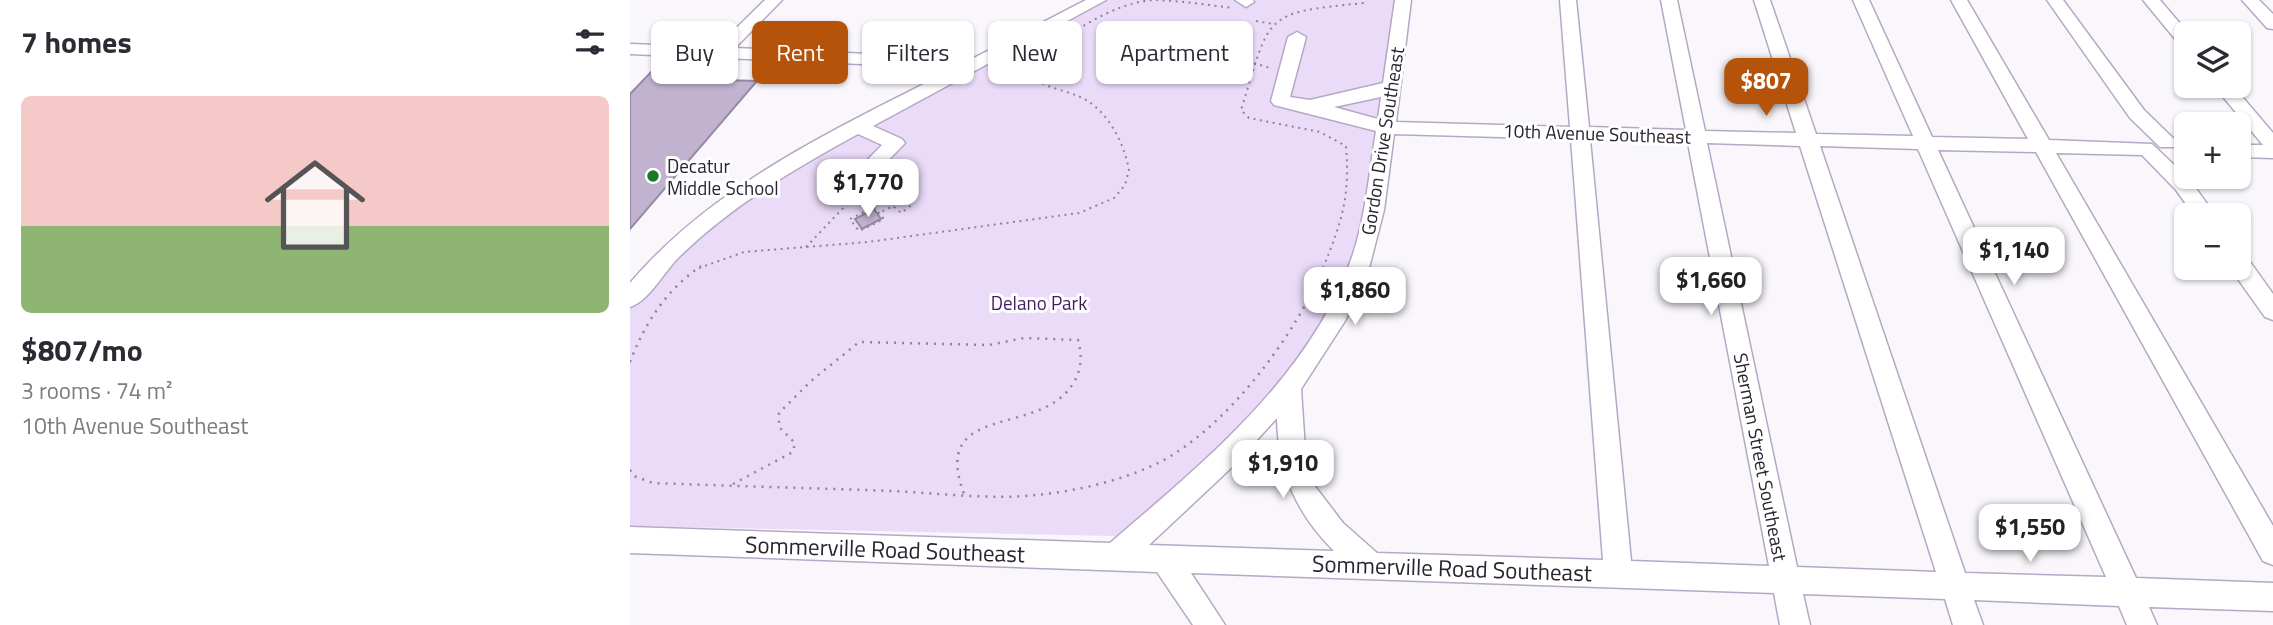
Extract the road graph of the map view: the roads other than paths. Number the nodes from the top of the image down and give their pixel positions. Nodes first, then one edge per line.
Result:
1 (774, 0) edge
2 (1098, 0) edge
3 (1403, 0) edge
4 (1568, 0) edge
5 (1668, 0) edge
6 (1762, 0) edge
7 (1861, 0) edge
8 (1959, 0) edge
9 (2055, 0) edge
10 (2151, 0) edge
11 (2250, 0) edge
12 (2273, 24) edge
13 (2174, 27) edge
14 (738, 36) edge
15 (1297, 37) dead end
16 (630, 49) edge
17 (651, 50) edge
18 (738, 53) edge
19 (862, 58) edge
20 (974, 65) edge
21 (937, 84) edge
22 (1392, 86) junction
23 (2233, 98) edge
24 (1310, 106) junction
25 (2137, 114) joint
26 (857, 126) junction
27 (1386, 128) junction
28 (1578, 132) junction
29 (1697, 136) junction
30 (1808, 139) junction
31 (1926, 143) junction
32 (2273, 145) edge
33 (2042, 146) junction
34 (2163, 149) edge
35 (2251, 151) edge
36 (2273, 152) edge
37 (852, 189) road end
38 (2196, 203) edge
39 (2251, 280) edge
40 (630, 298) edge
41 (2273, 311) edge
42 (1289, 388) junction
43 (630, 540) edge
44 (2273, 552) edge
45 (1116, 556) junction
46 (1164, 558) junction
47 (1371, 565) junction
48 (1618, 574) junction
49 (1786, 580) junction
50 (1955, 586) junction
51 (2127, 592) junction
52 (2273, 597) edge
53 (1210, 625) edge
54 (1796, 625) edge
55 (1968, 625) edge
56 (2142, 625) edge

1 - 14 street
2 - 20 street
3 - 22 street, Gordon Drive Southeast
4 - 28 street
5 - 29 street, Sherman Street Southeast
6 - 30 street
7 - 31 street
8 - 33 street
9 - 25 street
10 - 13 street
11 - 12 street
15 - 24 street, 10th Avenue Southeast
16 - 17 street
18 - 19 street
21 - 26 street
22 - 24 street
22 - 27 street, Gordon Drive Southeast
23 - 32 street
24 - 27 street, 10th Avenue Southeast
25 - 34 street
26 - 37 street
26 - 40 street
27 - 28 street, 10th Avenue Southeast
27 - 42 street, Gordon Drive Southeast
28 - 29 street, 10th Avenue Southeast
28 - 48 street
29 - 30 street, 10th Avenue Southeast
29 - 49 street, Sherman Street Southeast
30 - 31 street, 10th Avenue Southeast
30 - 50 street
31 - 33 street, 10th Avenue Southeast
31 - 51 street
33 - 34 street, 10th Avenue Southeast
33 - 44 street
34 - 38 street
35 - 36 street
39 - 41 street
42 - 45 street, Gordon Drive Southeast
42 - 47 street
43 - 45 street, Sommerville Road Southeast
45 - 46 street, Sommerville Road Southeast
46 - 47 street, Sommerville Road Southeast
46 - 53 street
47 - 48 street, Sommerville Road Southeast
48 - 49 street, Sommerville Road Southeast
49 - 50 street, Sommerville Road Southeast
49 - 54 street, Sherman Street Southeast
50 - 51 street, Sommerville Road Southeast
50 - 55 street
51 - 52 street, Sommerville Road Southeast
51 - 56 street

